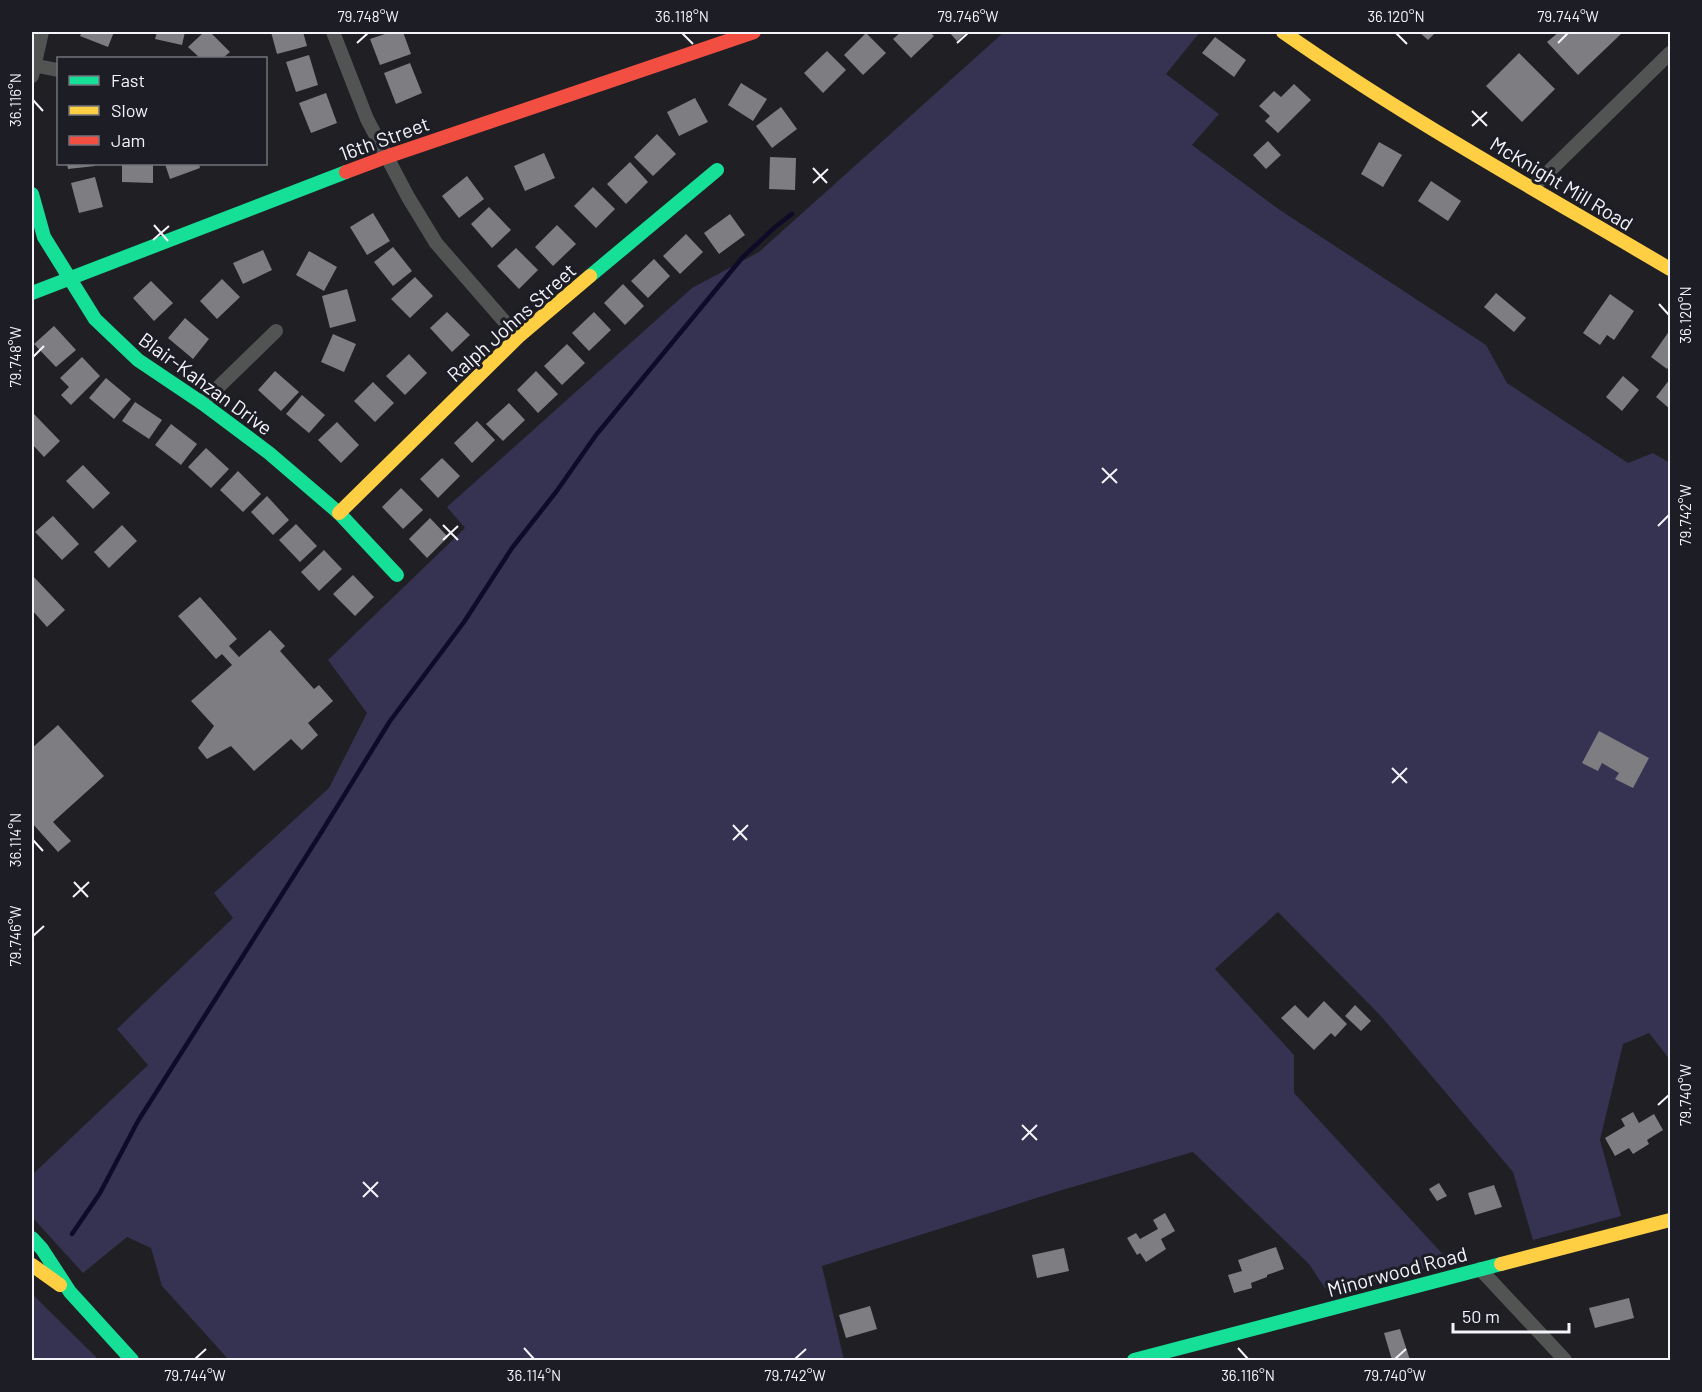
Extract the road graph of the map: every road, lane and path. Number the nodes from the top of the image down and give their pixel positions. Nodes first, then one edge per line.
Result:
1 (42, 32) edge
2 (333, 32) edge
3 (754, 32) edge
4 (1283, 32) edge
5 (1671, 53) edge
6 (32, 69) edge
7 (57, 70) edge
8 (386, 157) junction
9 (717, 170) dead end
10 (1533, 187) junction
11 (32, 194) edge
12 (1671, 269) edge
13 (71, 278) junction
14 (32, 293) edge
15 (276, 331) dead end
16 (519, 337) junction
17 (202, 403) junction
18 (339, 513) junction
19 (397, 575) dead end
20 (1671, 1220) edge
21 (32, 1238) edge
22 (32, 1265) edge
23 (1480, 1269) junction
24 (70, 1292) junction
25 (132, 1360) edge
26 (1134, 1360) edge
27 (1565, 1360) edge

1 - 6 street
2 - 8 street
3 - 8 street, 16th Street
4 - 10 street, McKnight Mill Road
5 - 10 street
6 - 7 street
8 - 13 street, 16th Street
8 - 16 street
9 - 16 street, Ralph Johns Street
10 - 12 street, McKnight Mill Road
11 - 13 street, Blair-Kahzan Drive
13 - 14 street, 16th Street
13 - 17 street, Blair-Kahzan Drive
15 - 17 street
16 - 18 street, Ralph Johns Street
17 - 18 street, Blair-Kahzan Drive
18 - 19 street, Blair-Kahzan Drive
20 - 23 street, Minorwood Road
21 - 24 street
22 - 24 street
23 - 26 street, Minorwood Road
23 - 27 street
24 - 25 street

